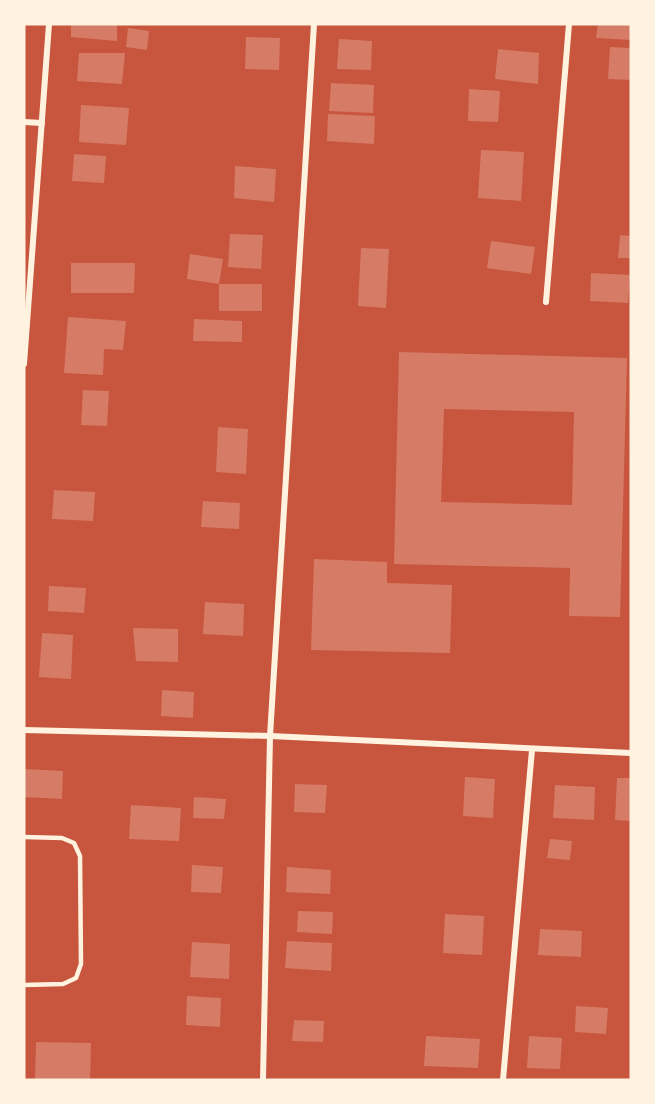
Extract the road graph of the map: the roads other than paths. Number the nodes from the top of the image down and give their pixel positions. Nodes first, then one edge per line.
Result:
1 (49, 24) edge
2 (314, 24) edge
3 (569, 24) edge
4 (24, 122) edge
5 (42, 123) junction
6 (546, 302) dead end
7 (24, 364) edge
8 (24, 730) edge
9 (270, 736) junction
10 (532, 750) junction
11 (631, 753) edge
12 (24, 837) edge
13 (24, 985) edge
14 (263, 1080) edge
15 (503, 1080) edge

1 - 5 street
2 - 9 street
3 - 6 street
4 - 5 street
5 - 7 street
8 - 9 street
9 - 10 street
9 - 14 street
10 - 11 street
10 - 15 street
12 - 13 lane

